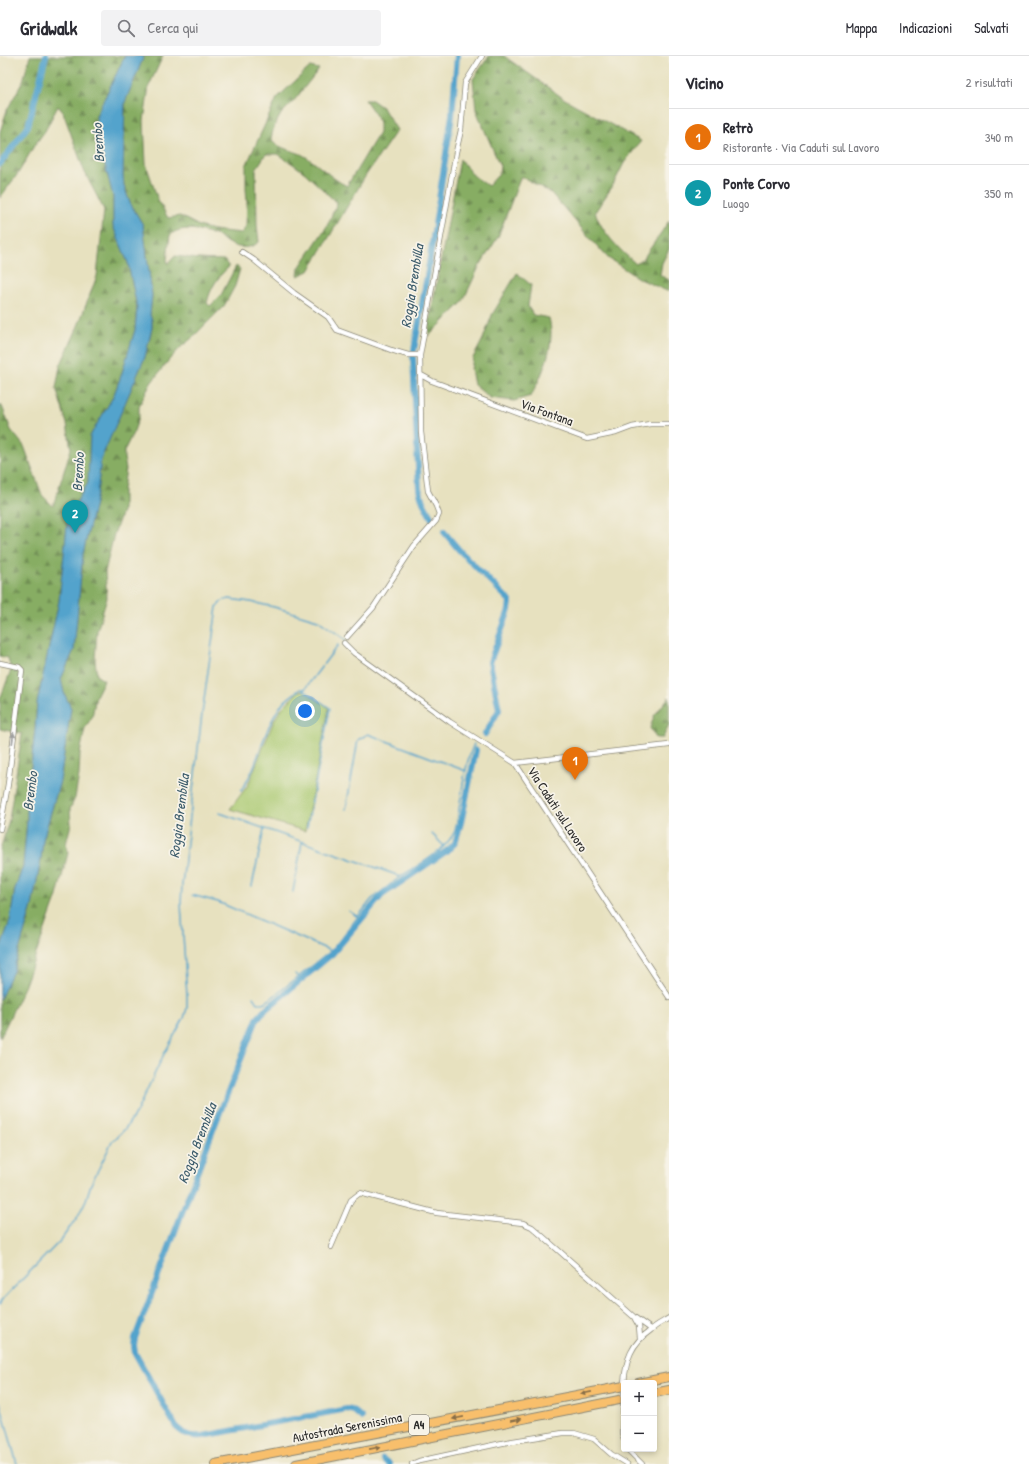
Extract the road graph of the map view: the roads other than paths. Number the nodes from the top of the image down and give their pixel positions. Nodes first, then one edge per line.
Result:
1 (482, 56) edge
2 (242, 252) dead end
3 (419, 355) junction
4 (421, 375) junction
5 (669, 424) edge
6 (347, 637) dead end
7 (344, 643) dead end
8 (0, 663) edge
9 (669, 744) edge
10 (515, 762) junction
11 (1, 818) edge
12 (0, 829) edge
13 (669, 997) edge
14 (331, 1248) dead end
15 (634, 1317) junction
16 (669, 1318) edge
17 (651, 1329) junction
18 (640, 1338) junction
19 (669, 1377) edge
20 (624, 1380) edge
21 (654, 1380) edge
22 (621, 1385) edge
23 (669, 1390) edge
24 (657, 1392) edge
25 (621, 1400) edge
26 (630, 1452) edge
27 (215, 1464) edge
28 (296, 1464) edge
29 (412, 1464) edge
30 (627, 1464) edge
31 (642, 1464) edge

1 - 3 street
2 - 3 street
3 - 4 street
4 - 5 street, Via Fontana
4 - 6 street
7 - 10 street
11 -> 8 street
9 - 10 street, Via Caduti sul Lavoro
10 - 13 street, Via Caduti sul Lavoro
11 - 12 street
14 - 15 street
15 - 17 street
15 - 18 street
16 - 17 street
17 - 18 street
18 - 20 street
19 - 21 highway
22 -> 27 highway, Autostrada Serenissima / A4
23 - 24 highway
28 -> 25 highway, Autostrada Serenissima / A4
26 - 31 street
29 - 30 street

